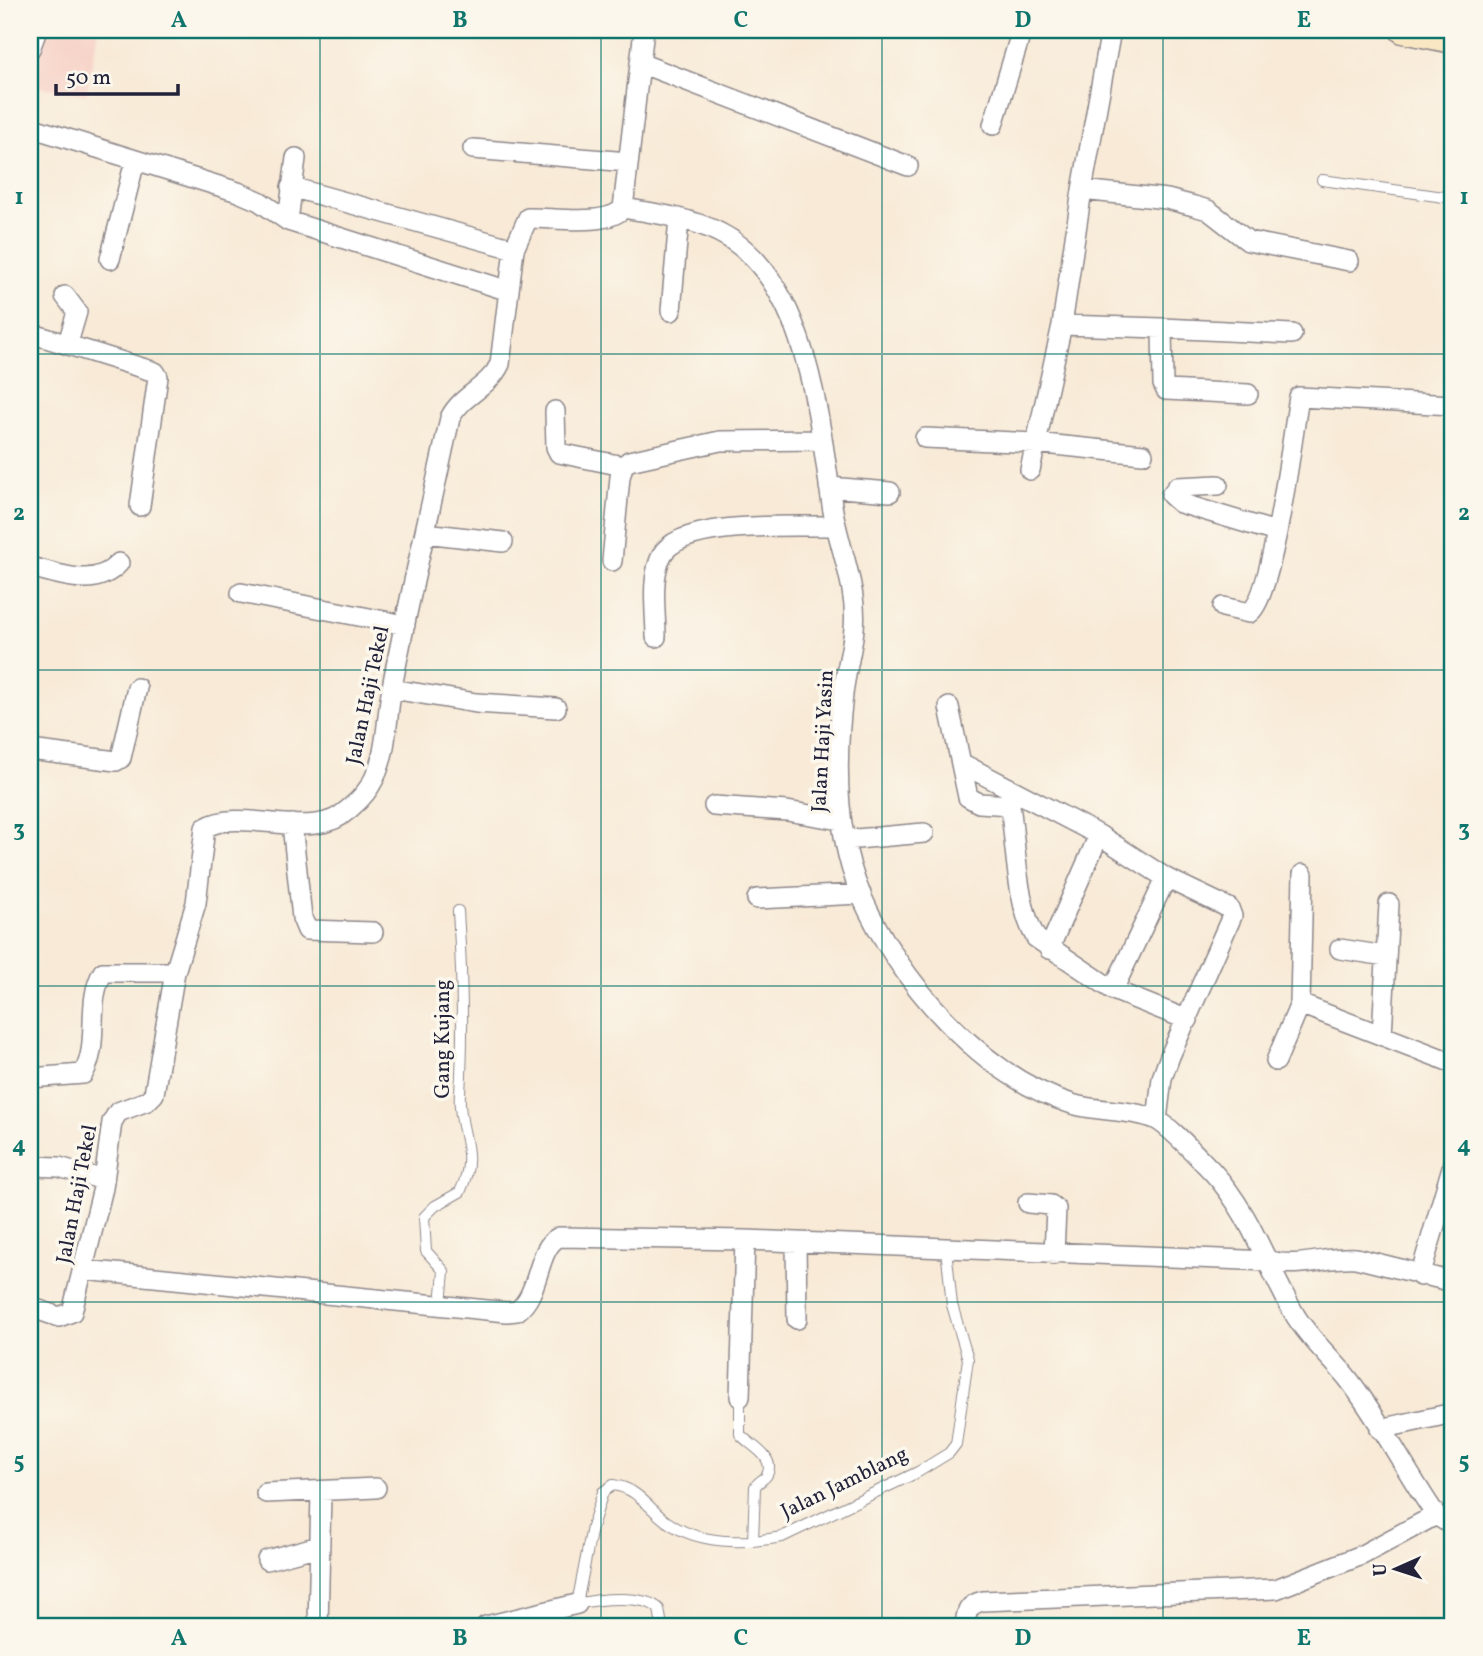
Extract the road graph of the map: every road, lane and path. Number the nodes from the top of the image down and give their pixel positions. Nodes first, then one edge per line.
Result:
1 (37, 30) edge
2 (644, 30) edge
3 (1021, 30) edge
4 (1111, 30) edge
5 (1403, 30) edge
6 (1453, 40) edge
7 (30, 48) edge
8 (640, 63) junction
9 (993, 125) dead end
10 (30, 127) edge
11 (473, 149) dead end
12 (296, 158) dead end
13 (135, 161) junction
14 (628, 162) junction
15 (908, 166) dead end
16 (1322, 180) dead end
17 (290, 187) junction
18 (1082, 190) junction
19 (1453, 193) edge
20 (623, 208) junction
21 (679, 219) junction
22 (288, 221) junction
23 (514, 249) junction
24 (110, 259) dead end
25 (1349, 261) dead end
26 (509, 291) junction
27 (65, 296) dead end
28 (671, 311) dead end
29 (1062, 325) junction
30 (1162, 328) junction
31 (30, 333) edge
32 (1292, 334) dead end
33 (68, 343) junction
34 (1248, 394) dead end
35 (1453, 405) edge
36 (555, 411) dead end
37 (925, 438) dead end
38 (821, 440) junction
39 (1035, 443) junction
40 (1143, 454) dead end
41 (623, 466) junction
42 (1030, 470) dead end
43 (1218, 485) dead end
44 (829, 488) junction
45 (890, 492) dead end
46 (141, 506) dead end
47 (835, 526) junction
48 (1276, 532) junction
49 (425, 533) junction
50 (503, 541) dead end
51 (612, 561) dead end
52 (119, 563) dead end
53 (30, 567) edge
54 (242, 593) dead end
55 (1223, 607) dead end
56 (405, 625) junction
57 (656, 636) dead end
58 (137, 688) dead end
59 (391, 689) junction
60 (949, 707) dead end
61 (556, 708) dead end
62 (30, 750) edge
63 (961, 763) junction
64 (1011, 796) junction
65 (713, 806) dead end
66 (840, 820) junction
67 (292, 824) junction
68 (924, 832) dead end
69 (1099, 835) junction
70 (845, 840) junction
71 (1303, 874) dead end
72 (1166, 877) junction
73 (861, 894) junction
74 (757, 899) dead end
75 (1389, 904) dead end
76 (458, 911) dead end
77 (373, 932) dead end
78 (1049, 949) junction
79 (1340, 949) dead end
80 (1386, 956) junction
81 (175, 972) junction
82 (1113, 989) junction
83 (1300, 1004) junction
84 (1188, 1020) junction
85 (1382, 1036) junction
86 (1276, 1061) dead end
87 (1453, 1063) edge
88 (30, 1079) edge
89 (1157, 1120) junction
90 (1453, 1164) edge
91 (30, 1166) edge
92 (104, 1181) junction
93 (1028, 1203) dead end
94 (745, 1240) junction
95 (796, 1242) junction
96 (946, 1248) junction
97 (1054, 1254) junction
98 (1270, 1261) junction
99 (84, 1270) junction
100 (1420, 1276) junction
101 (1453, 1282) edge
102 (441, 1306) junction
103 (30, 1307) edge
104 (797, 1320) dead end
105 (740, 1397) joint
106 (1453, 1413) edge
107 (1380, 1429) junction
108 (376, 1488) dead end
109 (321, 1492) junction
110 (266, 1493) dead end
111 (1447, 1520) edge
112 (752, 1541) junction
113 (319, 1546) junction
114 (267, 1560) dead end
115 (577, 1604) junction
116 (539, 1620) edge
117 (1453, 1621) edge
118 (317, 1626) edge
119 (486, 1626) edge
120 (662, 1626) edge
121 (965, 1626) edge
122 (1444, 1626) edge

1 - 7 street
2 - 8 street
3 - 9 street
4 - 18 street
5 - 6 main road
8 - 14 street
8 - 15 street
10 - 13 street
11 - 14 street
12 - 17 street
13 - 22 street
13 - 24 street
14 - 20 street
16 - 19 lane
17 - 22 street
17 - 23 street
18 - 25 street
18 - 29 street
20 - 21 street, Jalan Haji Yasin
20 - 23 street, Jalan Haji Tekel
21 - 28 street
21 - 38 street, Jalan Haji Yasin
22 - 26 street
23 - 26 street, Jalan Haji Tekel
26 - 49 street, Jalan Haji Tekel
27 - 33 street
29 - 30 street
29 - 39 street
30 - 32 street
30 - 34 street
31 - 33 street
33 - 46 street
35 - 48 street
36 - 41 street
37 - 39 street
38 - 41 street
38 - 44 street, Jalan Haji Yasin
39 - 40 street
39 - 42 street
41 - 51 street
43 - 48 street
44 - 45 street
44 - 47 street, Jalan Haji Yasin
47 - 57 street
47 - 66 street, Jalan Haji Yasin
48 - 55 street
49 - 50 street
49 - 56 street, Jalan Haji Tekel
52 - 53 street
54 - 56 street
56 - 59 street, Jalan Haji Tekel
58 - 62 street
59 - 61 street
59 - 67 street, Jalan Haji Tekel
60 - 63 street
63 - 64 street
63 - 64 street
64 - 69 street
64 - 78 street
65 - 66 street
66 - 70 street, Jalan Haji Yasin
67 - 77 street
67 - 81 street, Jalan Haji Tekel
68 - 70 street
69 - 72 street
69 - 78 street
70 - 73 street, Jalan Haji Yasin
71 - 83 street
72 - 82 street
72 - 84 street
73 - 74 street
73 - 89 street, Jalan Haji Yasin
75 - 80 street
76 - 102 lane, Gang Kujang
78 - 82 street
79 - 80 street
80 - 85 street
81 - 88 street
81 - 92 street, Jalan Haji Tekel
82 - 84 street
83 - 85 street
83 - 86 street
84 - 89 street
85 - 87 street
89 - 98 street
90 - 100 street
91 - 92 street
92 - 99 street, Jalan Haji Tekel
93 - 97 street
94 - 95 street
94 - 102 street
94 - 105 street
95 - 96 street
95 - 104 street
96 - 97 street
96 - 112 lane, Jalan Jamblang
97 - 98 street
98 - 100 street
98 - 107 street
99 - 102 street
99 - 103 street, Jalan Haji Tekel
100 - 101 street
105 - 112 lane
106 - 107 street
107 - 111 street
108 - 109 street
109 - 110 street
109 - 113 street
111 - 121 street
112 - 115 lane, Jalan Jamblang
113 - 114 street
113 - 118 street
115 - 116 street
115 - 120 lane
116 - 119 street
117 - 122 street

